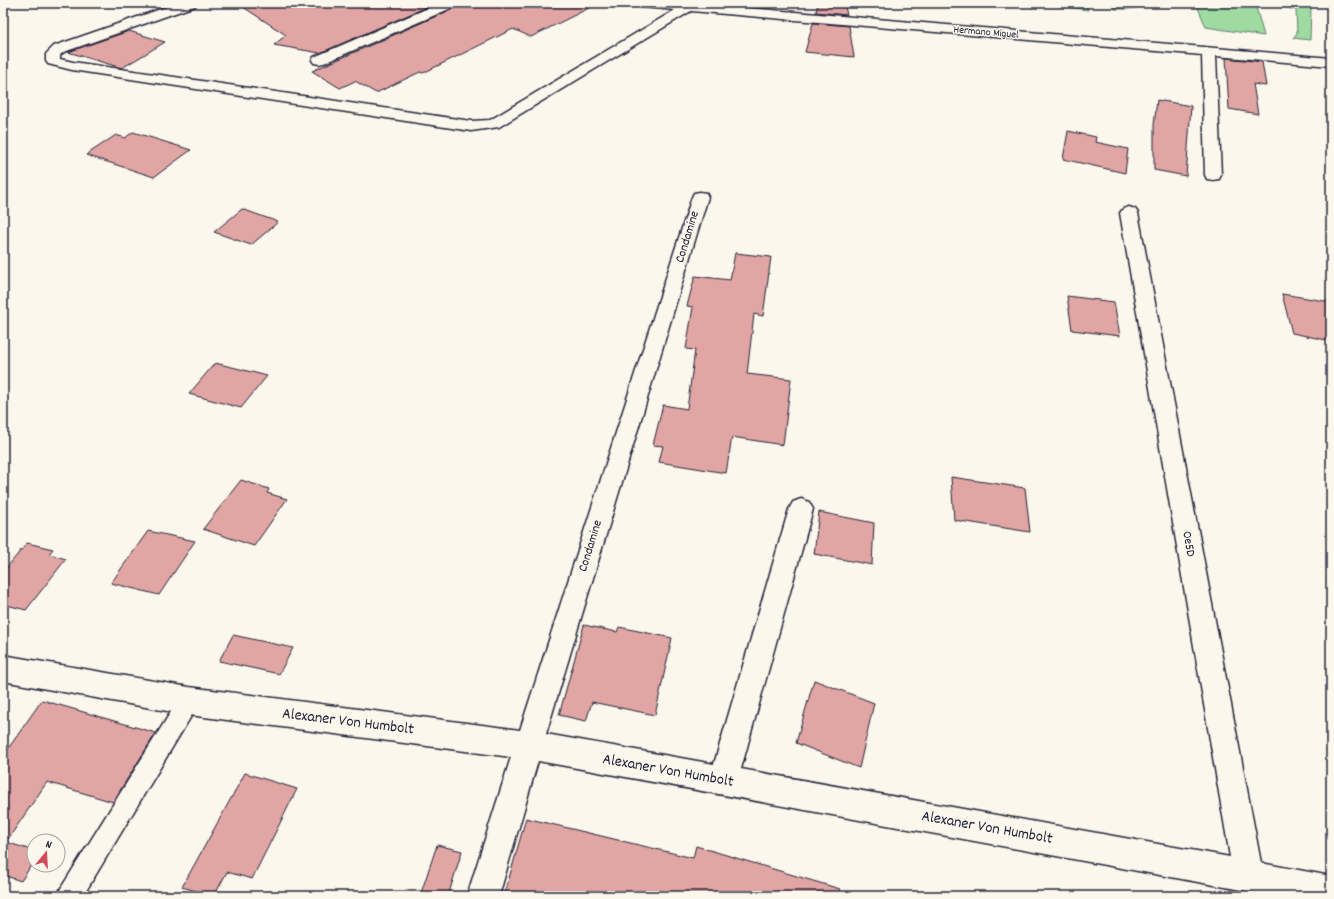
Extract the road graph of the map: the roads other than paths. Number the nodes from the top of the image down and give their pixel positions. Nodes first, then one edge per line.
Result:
1 (190, 3) edge
2 (451, 3) edge
3 (642, 3) edge
4 (689, 7) junction
5 (1209, 52) junction
6 (319, 60) dead end
7 (1331, 62) edge
8 (1213, 175) dead end
9 (700, 197) dead end
10 (1129, 213) dead end
11 (801, 509) dead end
12 (3, 668) edge
13 (189, 700) junction
14 (529, 745) junction
15 (723, 780) junction
16 (1248, 875) junction
17 (1331, 891) edge
18 (69, 896) edge
19 (483, 896) edge

1 - 4 street
2 - 6 street
3 - 4 street, Hermano Miguel
4 - 5 street, Hermano Miguel
5 - 7 street, Hermano Miguel
5 - 8 street
9 - 14 street, Condamine
10 - 16 street, Oe5D
11 - 15 street
12 - 13 street, Alexaner Von Humbolt
13 - 14 street, Alexaner Von Humbolt
13 - 18 lane
14 - 15 street, Alexaner Von Humbolt
14 - 19 street, Condamine
15 - 16 street, Alexaner Von Humbolt
16 - 17 street, Alexaner Von Humbolt

